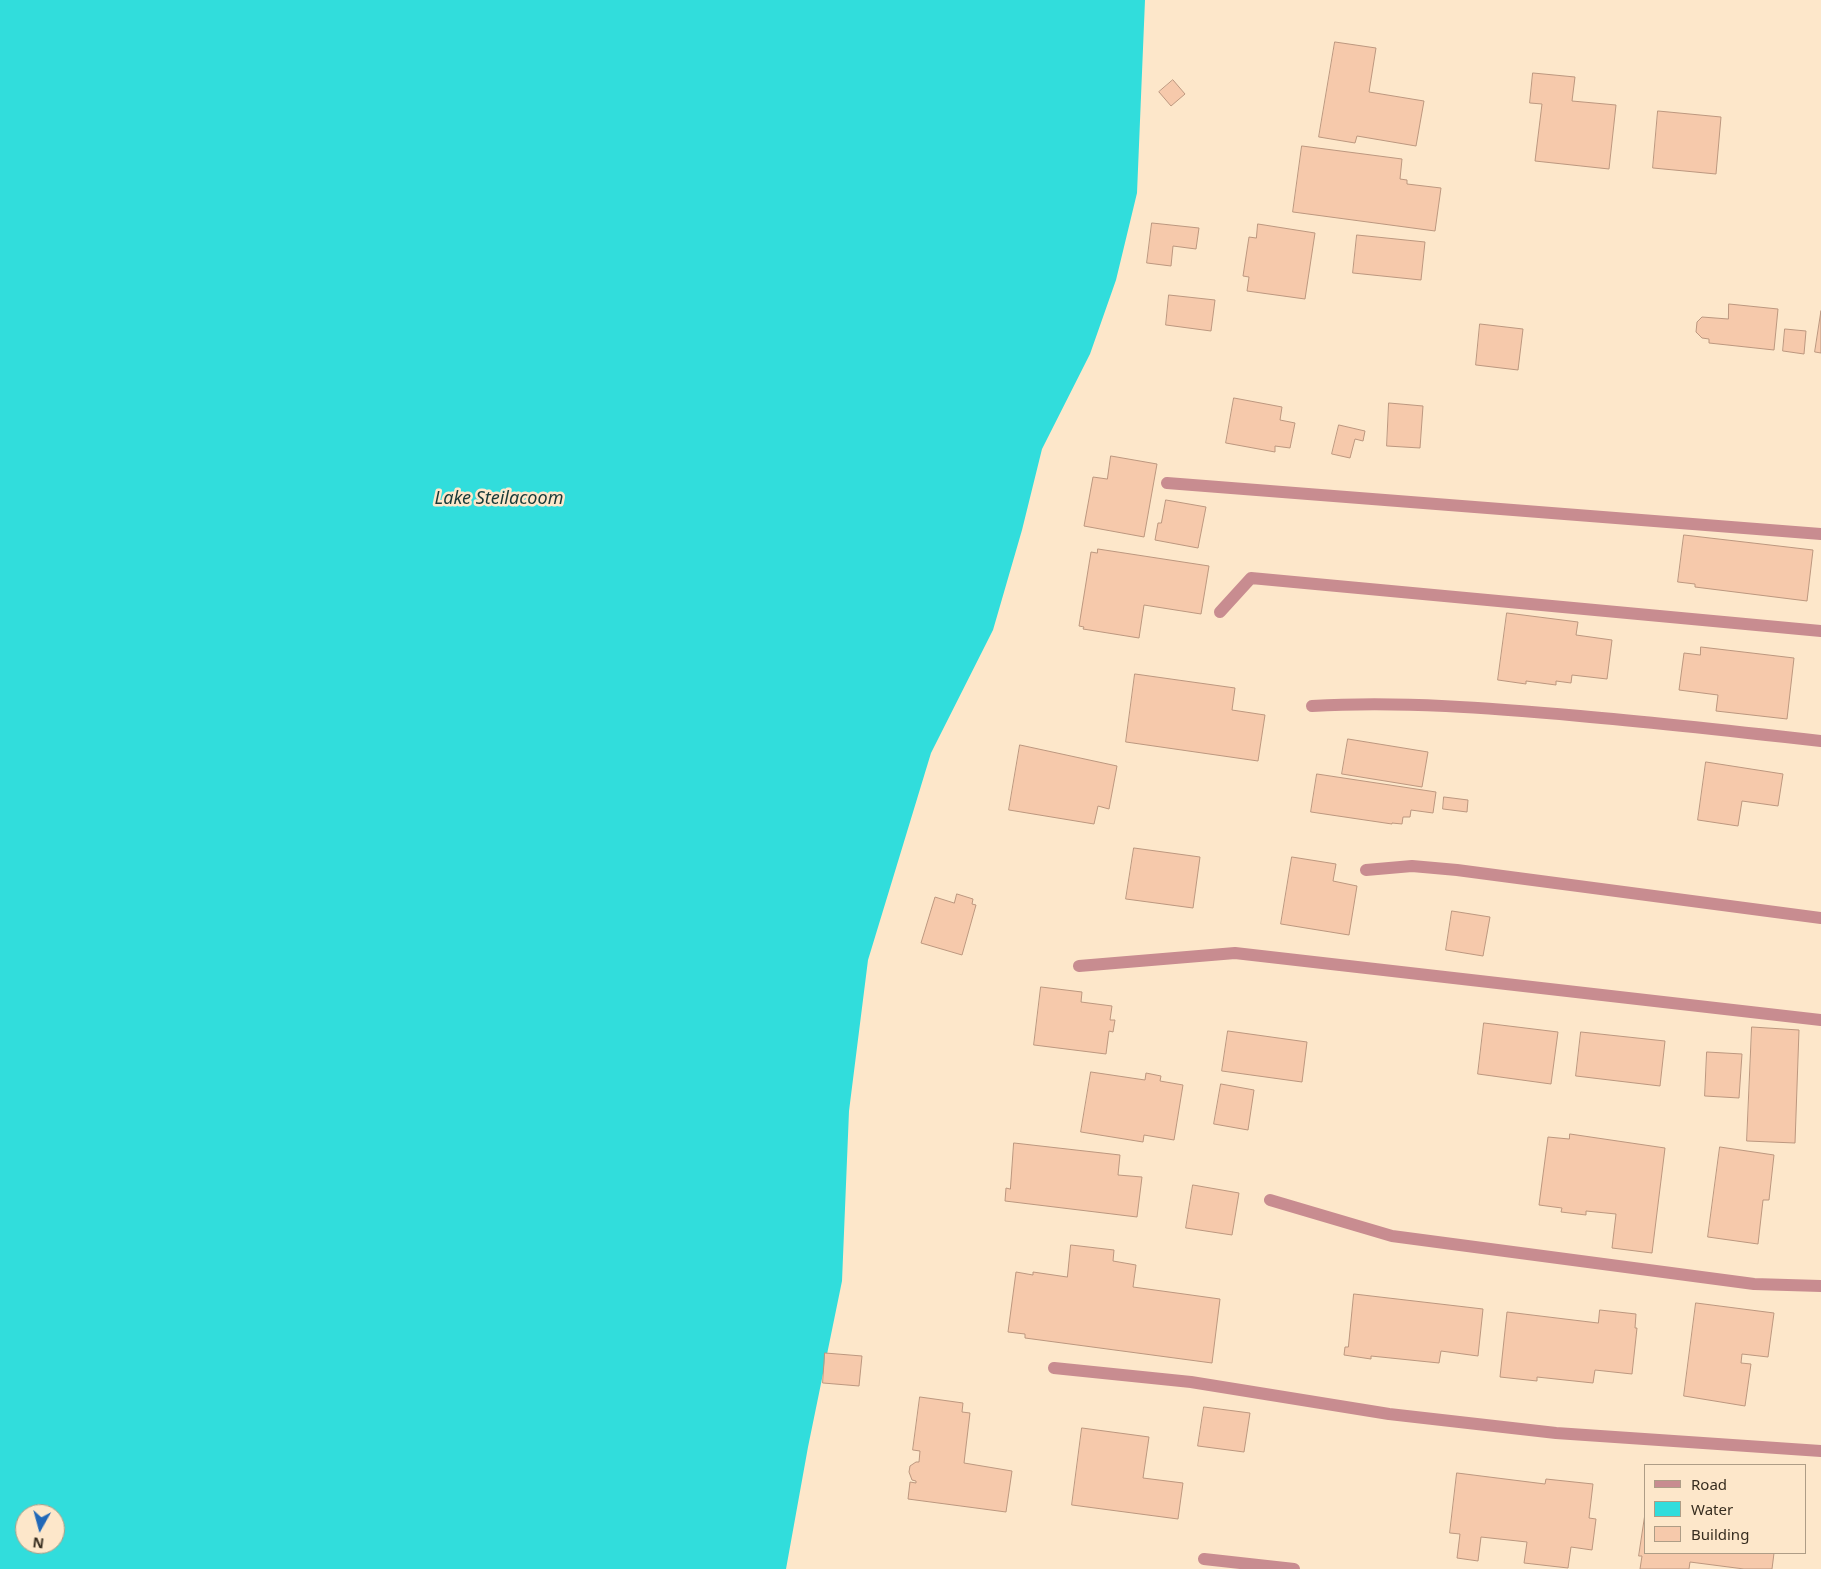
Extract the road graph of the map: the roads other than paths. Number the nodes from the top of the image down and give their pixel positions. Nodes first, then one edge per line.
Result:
1 (1167, 482) dead end
2 (1821, 534) edge
3 (1220, 612) dead end
4 (1821, 631) edge
5 (1312, 706) dead end
6 (1821, 741) edge
7 (1366, 870) dead end
8 (1821, 918) edge
9 (1079, 966) dead end
10 (1821, 1020) edge
11 (1270, 1200) dead end
12 (1821, 1286) edge
13 (1054, 1368) dead end
14 (1821, 1451) edge
15 (1204, 1559) dead end
16 (1294, 1569) edge

1 - 2 lane
3 - 4 lane
5 - 6 lane
7 - 8 lane
9 - 10 lane
11 - 12 lane
13 - 14 lane
15 - 16 lane

